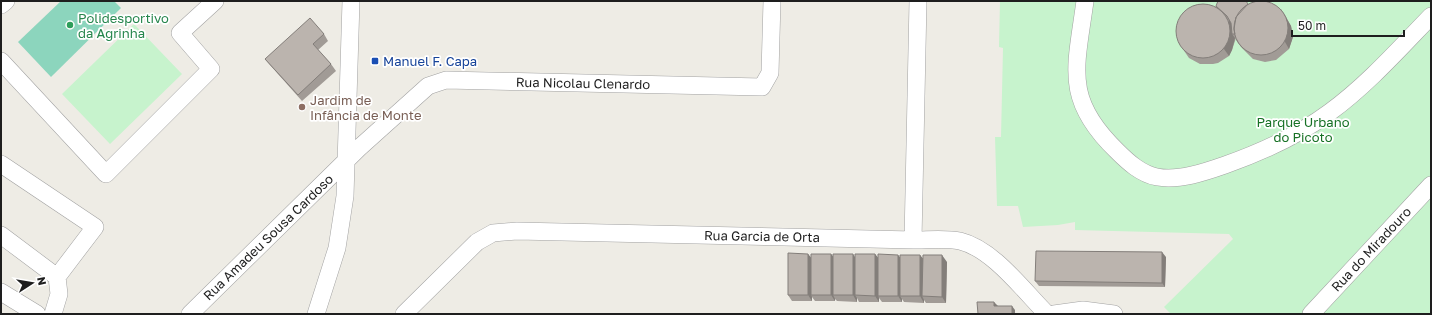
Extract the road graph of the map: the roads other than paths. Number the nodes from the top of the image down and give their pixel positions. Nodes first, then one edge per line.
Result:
1 (6, 1) edge
2 (215, 1) edge
3 (351, 1) edge
4 (772, 1) edge
5 (918, 1) edge
6 (1085, 1) edge
7 (1, 6) edge
8 (1431, 16) edge
9 (1, 61) edge
10 (346, 161) junction
11 (1, 164) edge
12 (1431, 185) edge
13 (1, 235) edge
14 (913, 240) junction
15 (57, 277) junction
16 (1, 292) edge
17 (37, 314) edge
18 (53, 314) edge
19 (190, 314) edge
20 (316, 314) edge
21 (404, 314) edge
22 (1047, 314) edge
23 (1054, 314) edge
24 (1114, 314) edge
25 (1311, 314) edge

1 - 7 street
2 - 9 street
3 - 10 street
4 - 10 street, Rua Nicolau Clenardo
5 - 14 street
6 - 8 street
10 - 19 street, Rua Amadeu Sousa Cardoso
10 - 20 street
11 - 15 street
12 - 25 street, Rua do Miradouro
13 - 15 street
14 - 21 street, Rua Garcia de Orta
14 - 22 street, Rua Garcia de Orta
15 - 18 street
16 - 17 street
23 - 24 street

